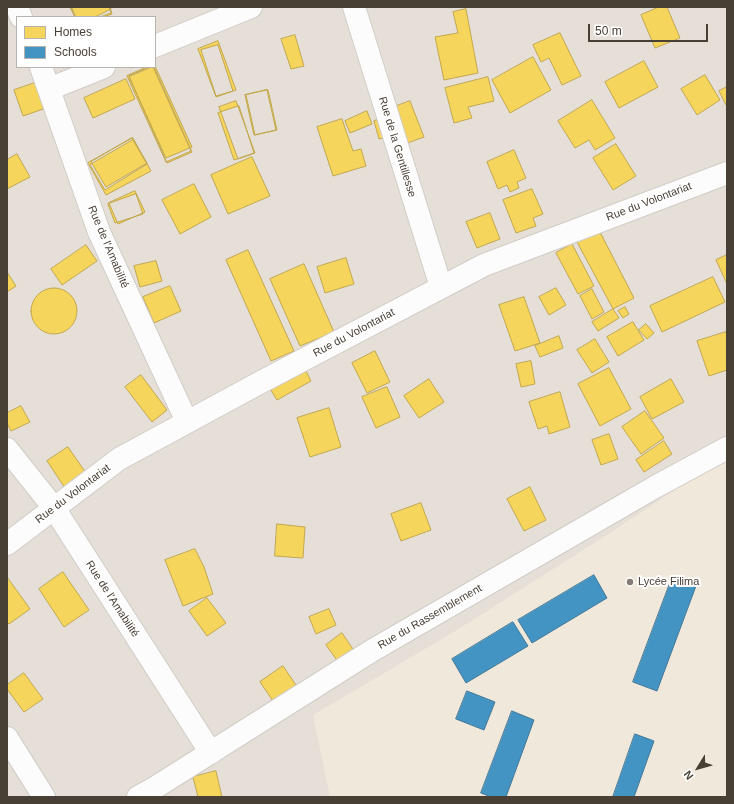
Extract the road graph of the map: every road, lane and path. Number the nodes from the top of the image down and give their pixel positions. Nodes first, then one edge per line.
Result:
1 (251, 7) edge
2 (354, 7) edge
3 (156, 46) edge
4 (41, 68) edge
5 (102, 68) edge
6 (50, 89) junction
7 (727, 173) edge
8 (441, 288) junction
9 (187, 422) junction
10 (727, 448) edge
11 (7, 450) edge
12 (54, 508) junction
13 (7, 544) edge
14 (7, 738) edge
15 (211, 753) junction
16 (153, 794) edge
17 (44, 797) edge

1 - 3 street
2 - 8 street, Rue de la Gentillesse
4 - 6 street, Rue de l'Amabilité
5 - 6 street
6 - 9 street, Rue de l'Amabilité
7 - 8 street, Rue du Volontariat
8 - 9 street, Rue du Volontariat
9 - 12 street, Rue du Volontariat
10 - 15 street, Rue du Rassemblement
11 - 12 street, Rue de l'Amabilité
12 - 13 street, Rue du Volontariat
12 - 15 street, Rue de l'Amabilité
14 - 17 street
15 - 16 street, Rue du Rassemblement

